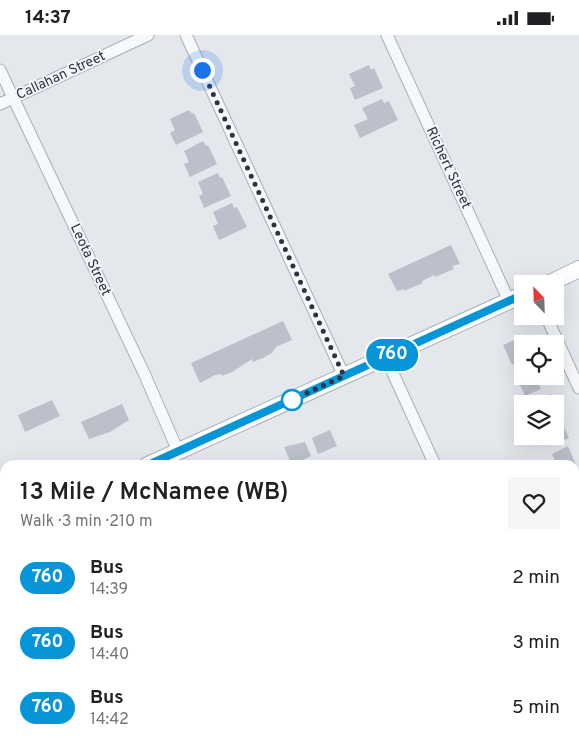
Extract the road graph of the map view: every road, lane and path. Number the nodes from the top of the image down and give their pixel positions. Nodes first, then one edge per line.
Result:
1 (148, 35) edge
2 (186, 35) edge
3 (387, 35) edge
4 (0, 70) edge
5 (13, 98) junction
6 (0, 104) edge
7 (579, 269) edge
8 (564, 276) edge
9 (514, 294) edge
10 (514, 299) edge
11 (550, 325) edge
12 (386, 358) junction
13 (344, 376) junction
14 (579, 388) edge
15 (178, 451) junction
16 (159, 460) edge
17 (433, 460) edge

1 - 5 street, Callahan Street
2 - 13 street
3 - 9 street, Richert Street
4 - 5 street, Leota Street
5 - 6 street, Callahan Street
5 - 15 street, Leota Street
7 - 8 main road
10 - 12 main road
11 - 14 street
12 - 13 main road
12 - 17 street
13 - 15 main road
15 - 16 main road

